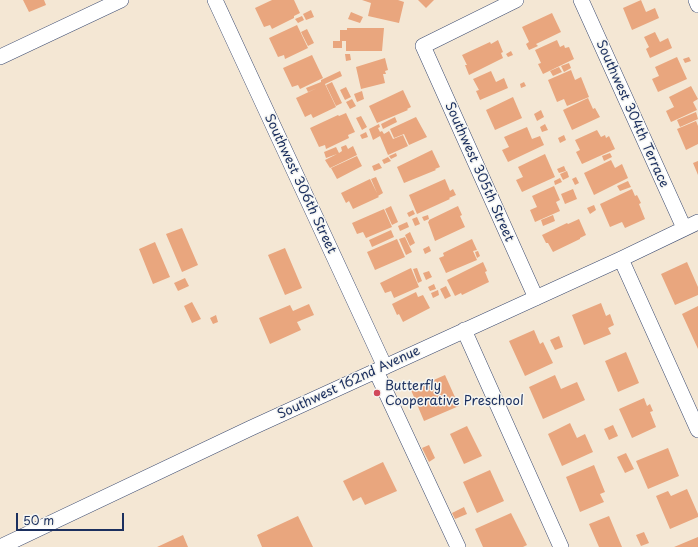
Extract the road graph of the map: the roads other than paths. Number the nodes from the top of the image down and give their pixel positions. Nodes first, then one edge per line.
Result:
1 (121, 0) edge
2 (215, 0) edge
3 (516, 0) edge
4 (580, 0) edge
5 (696, 0) edge
6 (698, 5) edge
7 (0, 56) edge
8 (698, 222) edge
9 (684, 228) junction
10 (621, 259) junction
11 (536, 298) junction
12 (464, 330) junction
13 (380, 369) junction
14 (698, 430) edge
15 (0, 547) edge
16 (458, 547) edge
17 (561, 547) edge

1 - 7 street
2 - 13 street, Southwest 306th Street
3 - 11 street, Southwest 305th Street
4 - 9 street, Southwest 304th Terrace
5 - 6 street
8 - 9 street, Southwest 162nd Avenue
9 - 10 street, Southwest 162nd Avenue
10 - 11 street, Southwest 162nd Avenue
10 - 14 street
11 - 12 street, Southwest 162nd Avenue
12 - 13 street, Southwest 162nd Avenue
12 - 17 street
13 - 15 street, Southwest 162nd Avenue
13 - 16 street, Southwest 306th Street

